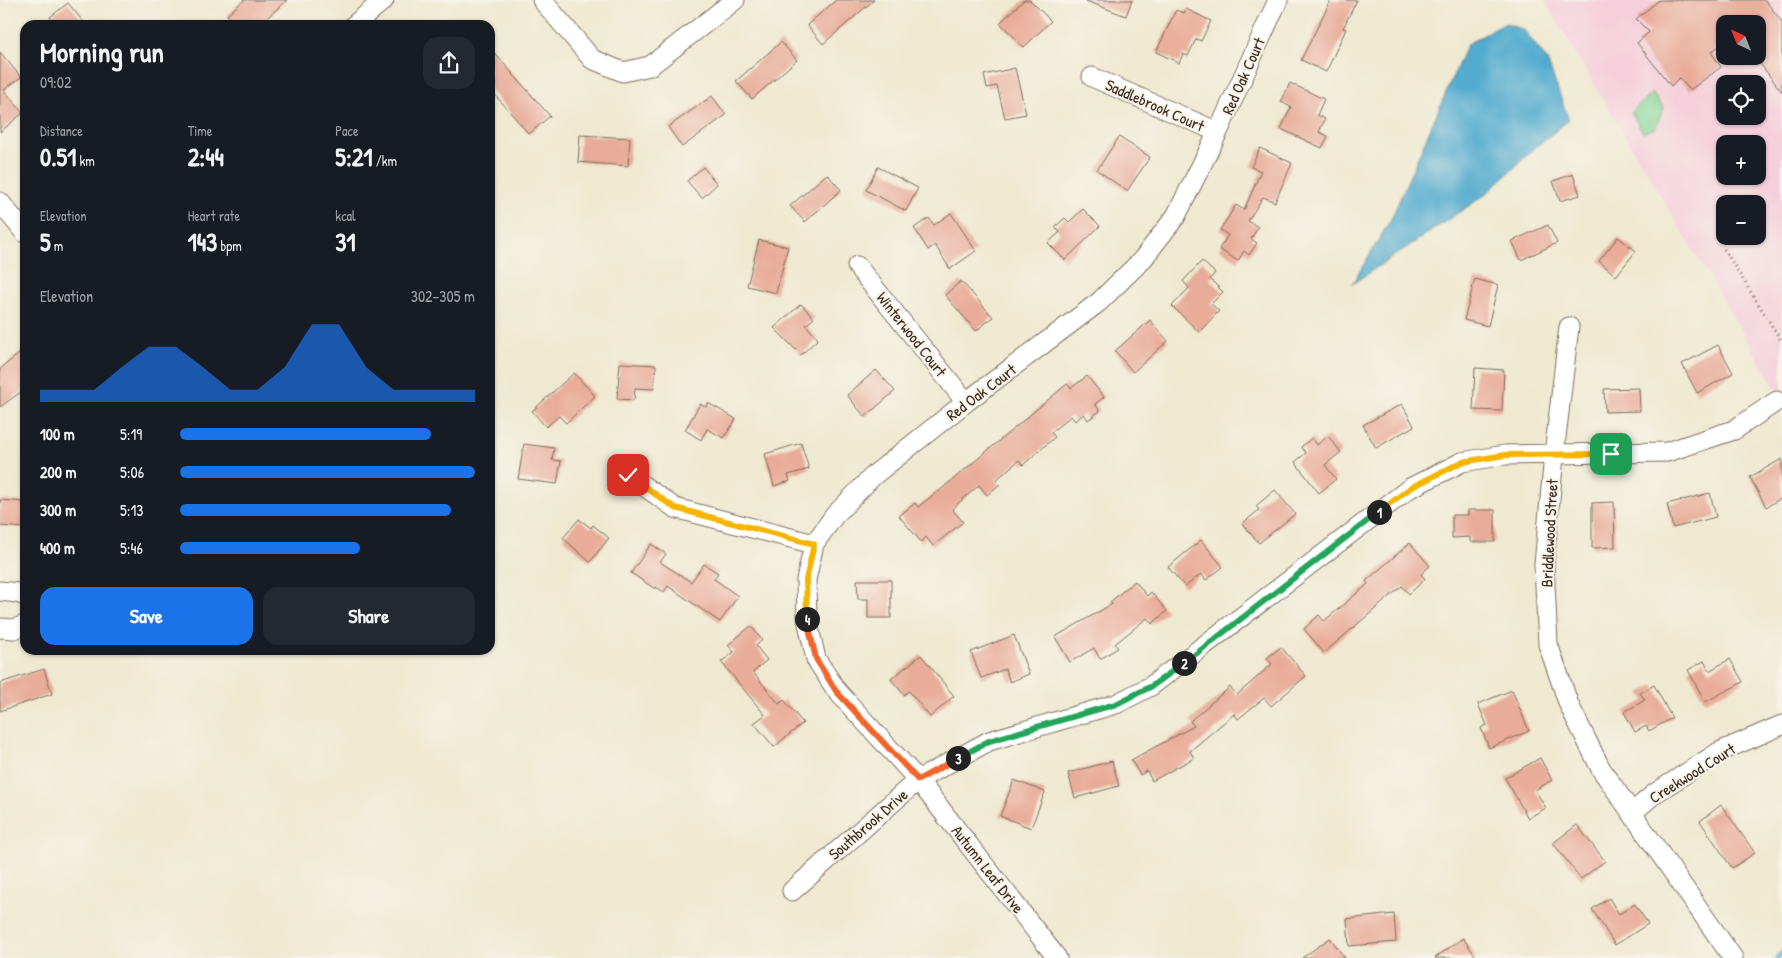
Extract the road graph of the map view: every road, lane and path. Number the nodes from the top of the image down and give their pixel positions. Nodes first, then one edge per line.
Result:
1 (384, 0) edge
2 (542, 0) edge
3 (735, 0) edge
4 (1278, 0) edge
5 (360, 20) edge
6 (1092, 77) dead end
7 (1218, 132) junction
8 (0, 202) edge
9 (20, 227) edge
10 (1724, 249) dead end
11 (857, 266) dead end
12 (1569, 327) dead end
13 (1782, 342) edge
14 (1777, 401) dead end
15 (966, 402) junction
16 (1554, 455) junction
17 (628, 475) dead end
18 (814, 544) junction
19 (0, 591) edge
20 (20, 593) edge
21 (20, 627) edge
22 (0, 628) edge
23 (1782, 725) edge
24 (918, 780) junction
25 (1632, 813) junction
26 (792, 891) dead end
27 (1057, 958) edge
28 (1733, 958) edge

1 - 5 street
2 - 3 street
4 - 7 street, Red Oak Court
6 - 7 street, Saddlebrook Court
7 - 15 street, Red Oak Court
8 - 9 street
10 - 13 path
11 - 15 street, Winterwood Court
12 - 16 street, Briddlewood Street
14 - 16 street, Southbrook Drive
15 - 18 street, Red Oak Court
16 - 24 street, Southbrook Drive
16 - 25 street, Briddlewood Street
17 - 18 street
18 - 24 street, Red Oak Court
19 - 20 street
21 - 22 street
23 - 25 street, Creekwood Court
24 - 26 street, Southbrook Drive
24 - 27 street, Autumn Leaf Drive
25 - 28 street, Briddlewood Street

